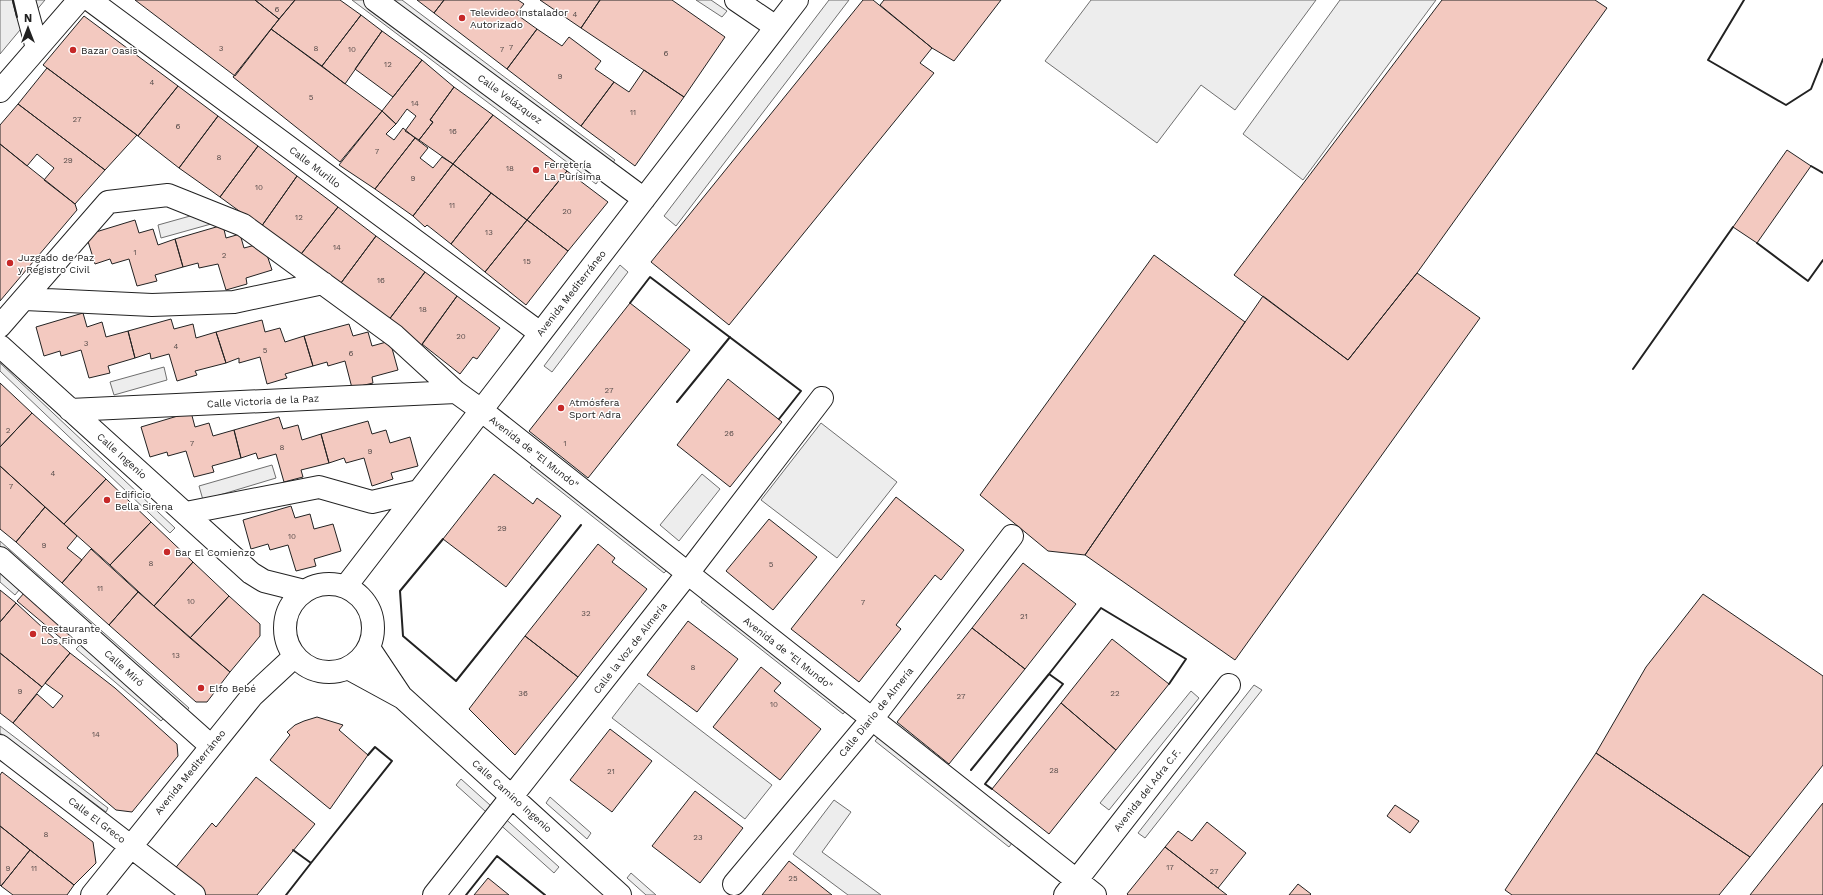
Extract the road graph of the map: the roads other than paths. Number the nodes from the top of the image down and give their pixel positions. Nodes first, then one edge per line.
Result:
1 (24, 0) edge
2 (79, 0) edge
3 (90, 0) edge
4 (375, 0) edge
5 (736, 0) edge
6 (796, 0) edge
7 (776, 27) junction
8 (37, 48) junction
9 (0, 88) edge
10 (644, 198) junction
11 (323, 283) junction
12 (25, 299) junction
13 (0, 326) edge
14 (540, 334) junction
15 (0, 346) edge
16 (456, 392) junction
17 (822, 398) dead end
18 (70, 410) junction
19 (481, 410) junction
20 (419, 491) junction
21 (186, 513) junction
22 (1012, 536) dead end
23 (0, 558) edge
24 (688, 573) junction
25 (264, 581) junction
26 (346, 586) junction
27 (304, 591) junction
28 (287, 614) junction
29 (369, 648) junction
30 (295, 656) junction
31 (348, 668) junction
32 (1229, 685) dead end
33 (403, 698) junction
34 (872, 719) junction
35 (0, 746) edge
36 (211, 746) junction
37 (513, 797) junction
38 (131, 847) junction
39 (734, 884) dead end
40 (1070, 887) edge
41 (92, 895) edge
42 (194, 895) edge
43 (434, 895) edge
44 (620, 895) edge
45 (1096, 895) edge

1 - 8 street
2 - 8 street
3 - 14 street, Calle Murillo
4 - 10 street, Calle Velázquez
5 - 7 street
6 - 7 street, Avenida Mediterráneo
7 - 10 street, Avenida Mediterráneo
8 - 9 street
10 - 14 street, Avenida Mediterráneo
11 - 12 street
11 - 12 street
11 - 16 street
12 - 13 street
14 - 19 street, Avenida Mediterráneo
15 - 18 street, Calle Ingenio
16 - 18 street, Calle Victoria de la Paz
16 - 19 street
17 - 24 street, Calle la Voz de Almería
18 - 21 street, Calle Ingenio
19 - 20 street, Avenida Mediterráneo
19 - 24 street, Avenida de "El Mundo"
20 - 21 street
20 - 26 street, Avenida Mediterráneo
21 - 25 street, Calle Ingenio
22 - 34 street, Calle Diario de Almería
23 - 36 street, Calle Miró
24 - 34 street, Avenida de "El Mundo"
24 - 37 street, Calle la Voz de Almería
25 - 27 street, Calle Ingenio
25 - 28 street, Calle Ingenio
26 - 27 street
26 - 29 street
27 - 28 street
28 - 30 street
29 - 31 street
29 - 33 street, Calle Camino Ingenio
30 - 31 street
30 - 36 street, Avenida Mediterráneo
31 - 33 street, Calle Camino Ingenio
32 - 40 street, Avenida del Adra C.F.
33 - 37 street, Calle Camino Ingenio
34 - 39 street, Calle Diario de Almería
34 - 40 street, Avenida de "El Mundo"
35 - 38 street, Calle El Greco
36 - 38 street, Avenida Mediterráneo
37 - 43 street, Calle la Voz de Almería
37 - 44 street, Calle Camino Ingenio
38 - 41 street, Avenida Mediterráneo
38 - 42 street, Calle El Greco
40 - 45 street, Avenida de "El Mundo"

